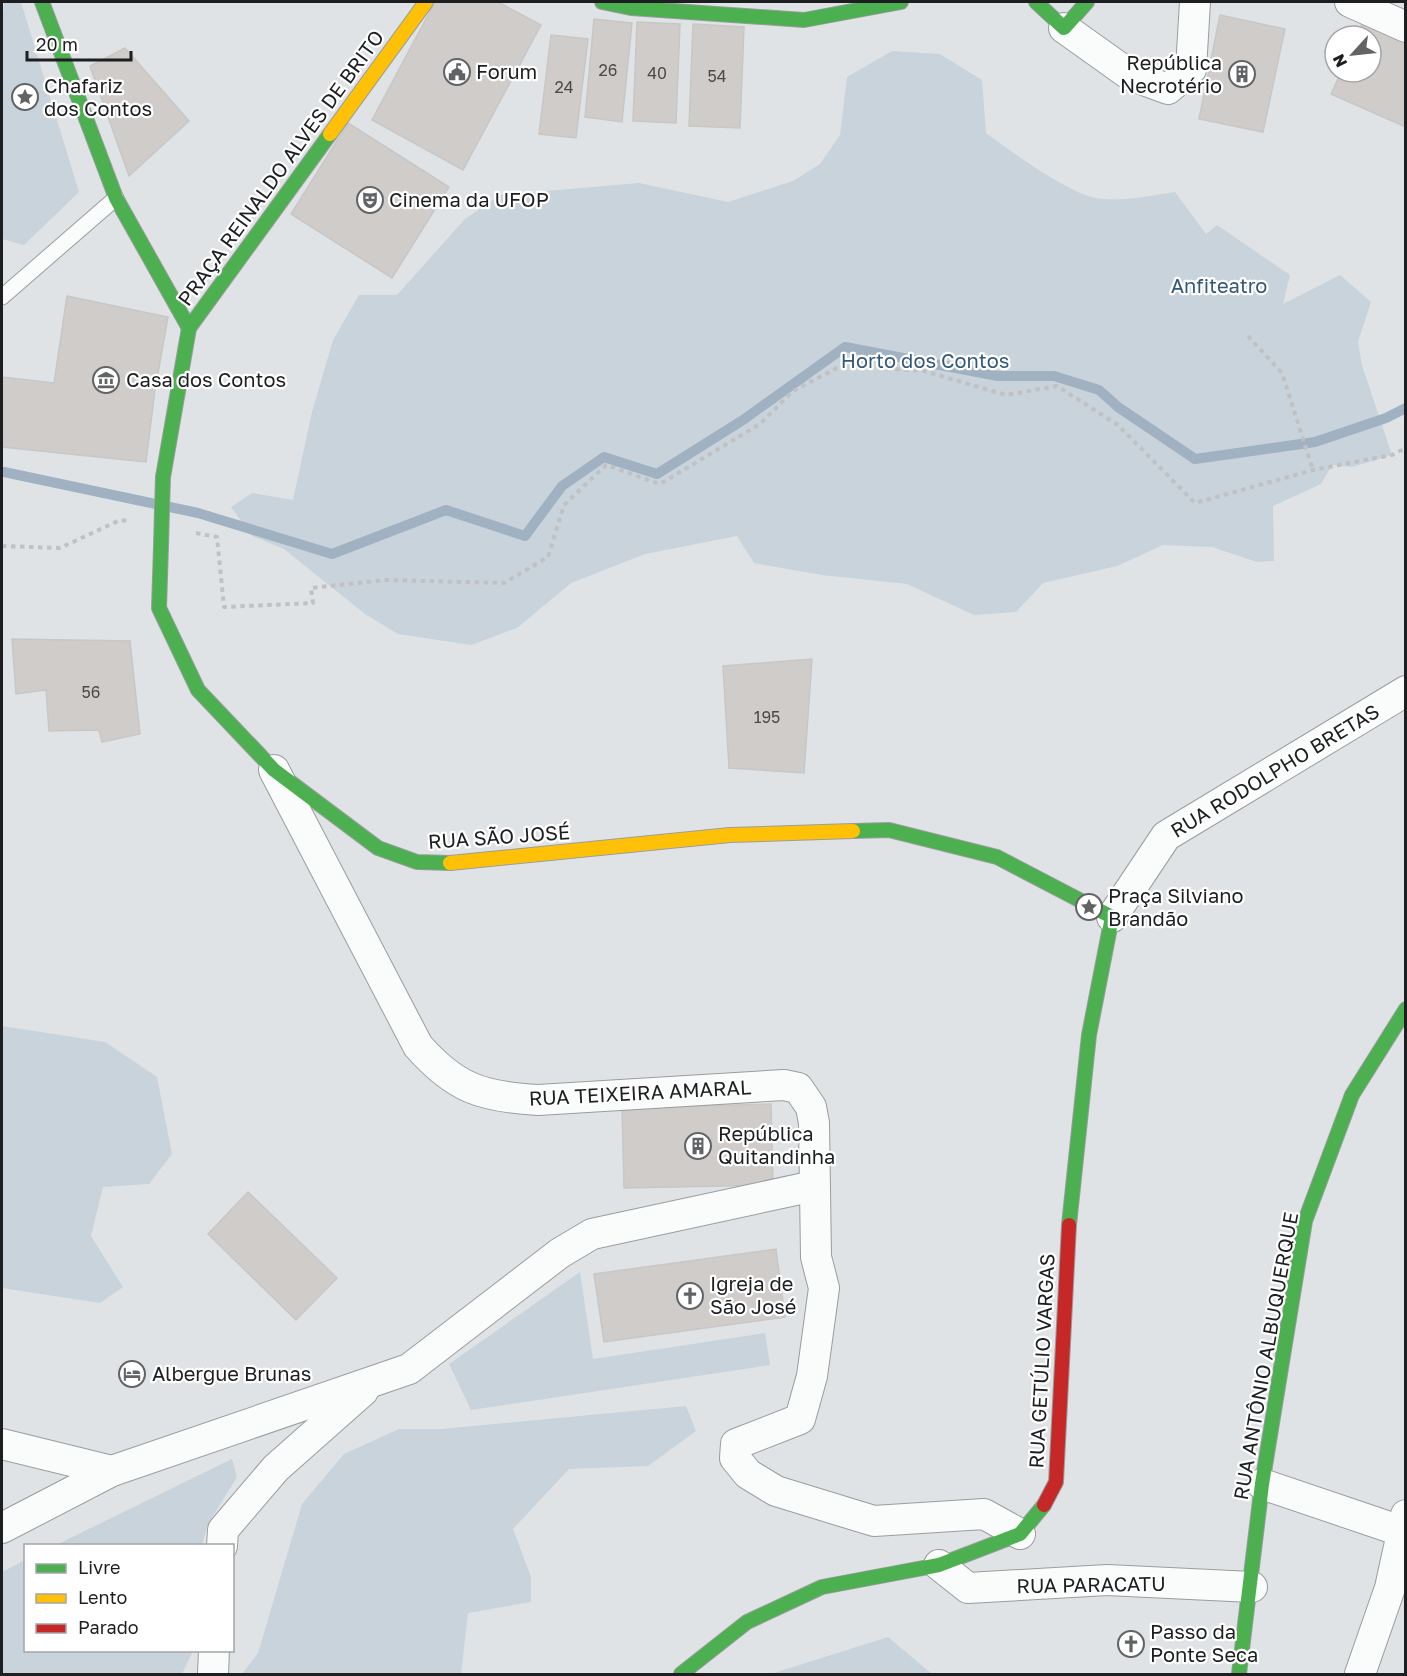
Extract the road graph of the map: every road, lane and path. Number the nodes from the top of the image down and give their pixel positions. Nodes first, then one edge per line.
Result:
1 (42, 2) edge
2 (426, 2) edge
3 (602, 2) edge
4 (901, 2) edge
5 (1036, 2) edge
6 (1087, 2) edge
7 (1196, 2) edge
8 (1350, 2) edge
9 (1064, 27) junction
10 (1406, 27) edge
11 (116, 198) junction
12 (2, 297) edge
13 (189, 328) junction
14 (1248, 336) dead end
15 (1406, 448) edge
16 (1312, 468) junction
17 (120, 520) dead end
18 (2, 546) edge
19 (224, 607) dead end
20 (1406, 691) edge
21 (274, 770) junction
22 (1112, 917) junction
23 (1406, 1009) edge
24 (814, 1186) junction
25 (373, 1383) junction
26 (2, 1444) edge
27 (112, 1471) junction
28 (1262, 1484) junction
29 (1403, 1523) edge
30 (2, 1528) edge
31 (1020, 1534) junction
32 (222, 1544) edge
33 (939, 1565) junction
34 (1252, 1587) junction
35 (214, 1652) edge
36 (213, 1674) edge
37 (681, 1674) edge
38 (1239, 1674) edge
39 (1360, 1674) edge

1 - 11 street
2 - 13 street, PRAÇA REINALDO ALVES DE BRITO
3 - 4 street
5 - 9 street
6 - 9 street
7 - 9 street
8 - 10 street
11 - 12 lane
11 - 13 street
13 - 21 street, RUA SÃO JOSÉ, bridge
14 - 16 path
15 - 16 path
16 - 19 path
17 - 18 path
20 - 22 street, RUA RODOLPHO BRETAS
21 - 22 street, RUA SÃO JOSÉ
21 - 24 street, RUA TEIXEIRA AMARAL
22 - 31 street, RUA GETÚLIO VARGAS
23 - 28 street, RUA ANTÔNIO ALBUQUERQUE
24 - 25 street
24 - 31 street
25 - 27 street
25 - 32 street
26 - 27 street
27 - 30 street
28 - 29 street
28 - 34 street, RUA ANTÔNIO ALBUQUERQUE
29 - 39 street
31 - 33 street, RUA GETÚLIO VARGAS
33 - 34 street, RUA PARACATU
33 - 37 street, RUA GETÚLIO VARGAS
34 - 38 street, RUA ANTÔNIO ALBUQUERQUE
35 - 36 street

